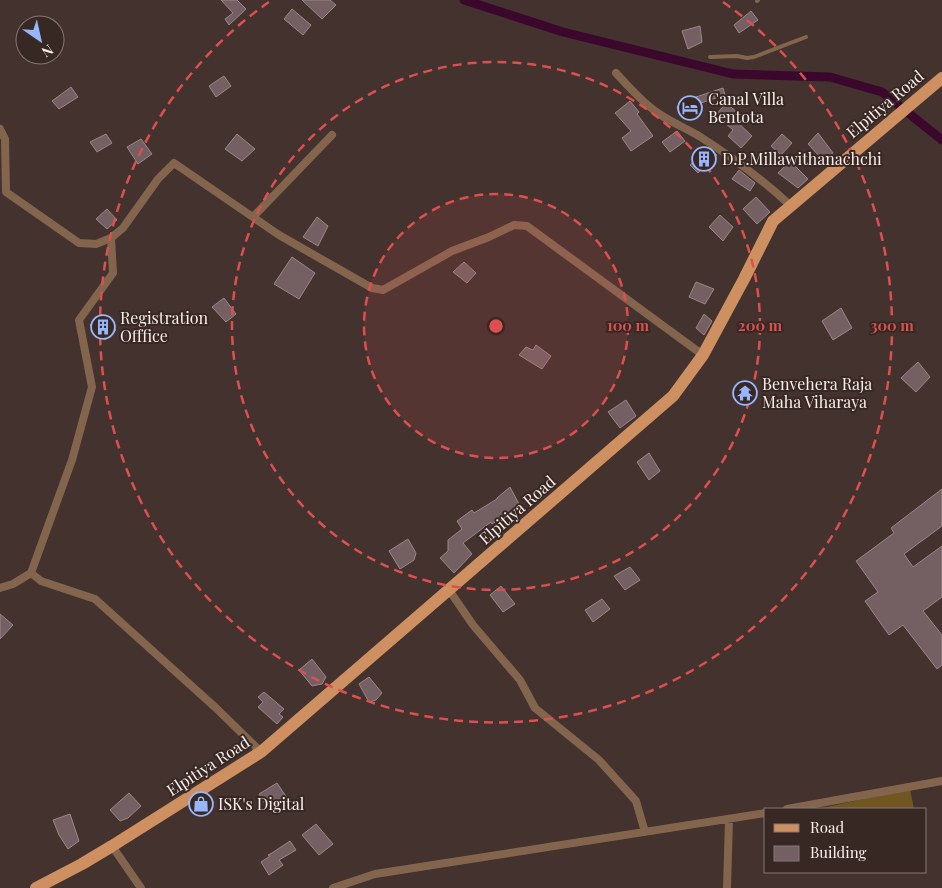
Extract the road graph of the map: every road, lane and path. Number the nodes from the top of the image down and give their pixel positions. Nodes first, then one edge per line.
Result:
1 (806, 37) dead end
2 (710, 57) dead end
3 (616, 73) dead end
4 (942, 78) edge
5 (0, 129) edge
6 (332, 134) dead end
7 (791, 206) junction
8 (253, 217) junction
9 (111, 238) junction
10 (703, 355) junction
11 (31, 572) junction
12 (0, 588) edge
13 (449, 590) junction
14 (261, 752) junction
15 (942, 781) edge
16 (793, 808) edge
17 (764, 813) edge
18 (730, 820) junction
19 (645, 832) junction
20 (112, 846) junction
21 (36, 888) edge
22 (141, 888) edge
23 (334, 888) edge
24 (727, 888) edge

1 - 2 lane
3 - 7 street
4 - 7 main road, Elpitiya Road
5 - 9 street
6 - 8 street
7 - 10 main road, Elpitiya Road
8 - 9 street
8 - 10 street
9 - 11 street
10 - 13 main road, Elpitiya Road
11 - 12 street
11 - 14 street
13 - 14 main road, Elpitiya Road
13 - 19 street
14 - 20 main road, Elpitiya Road
15 - 16 street
17 - 18 street
18 - 19 street
18 - 24 street
19 - 23 street
20 - 21 main road, Elpitiya Road
20 - 22 street

